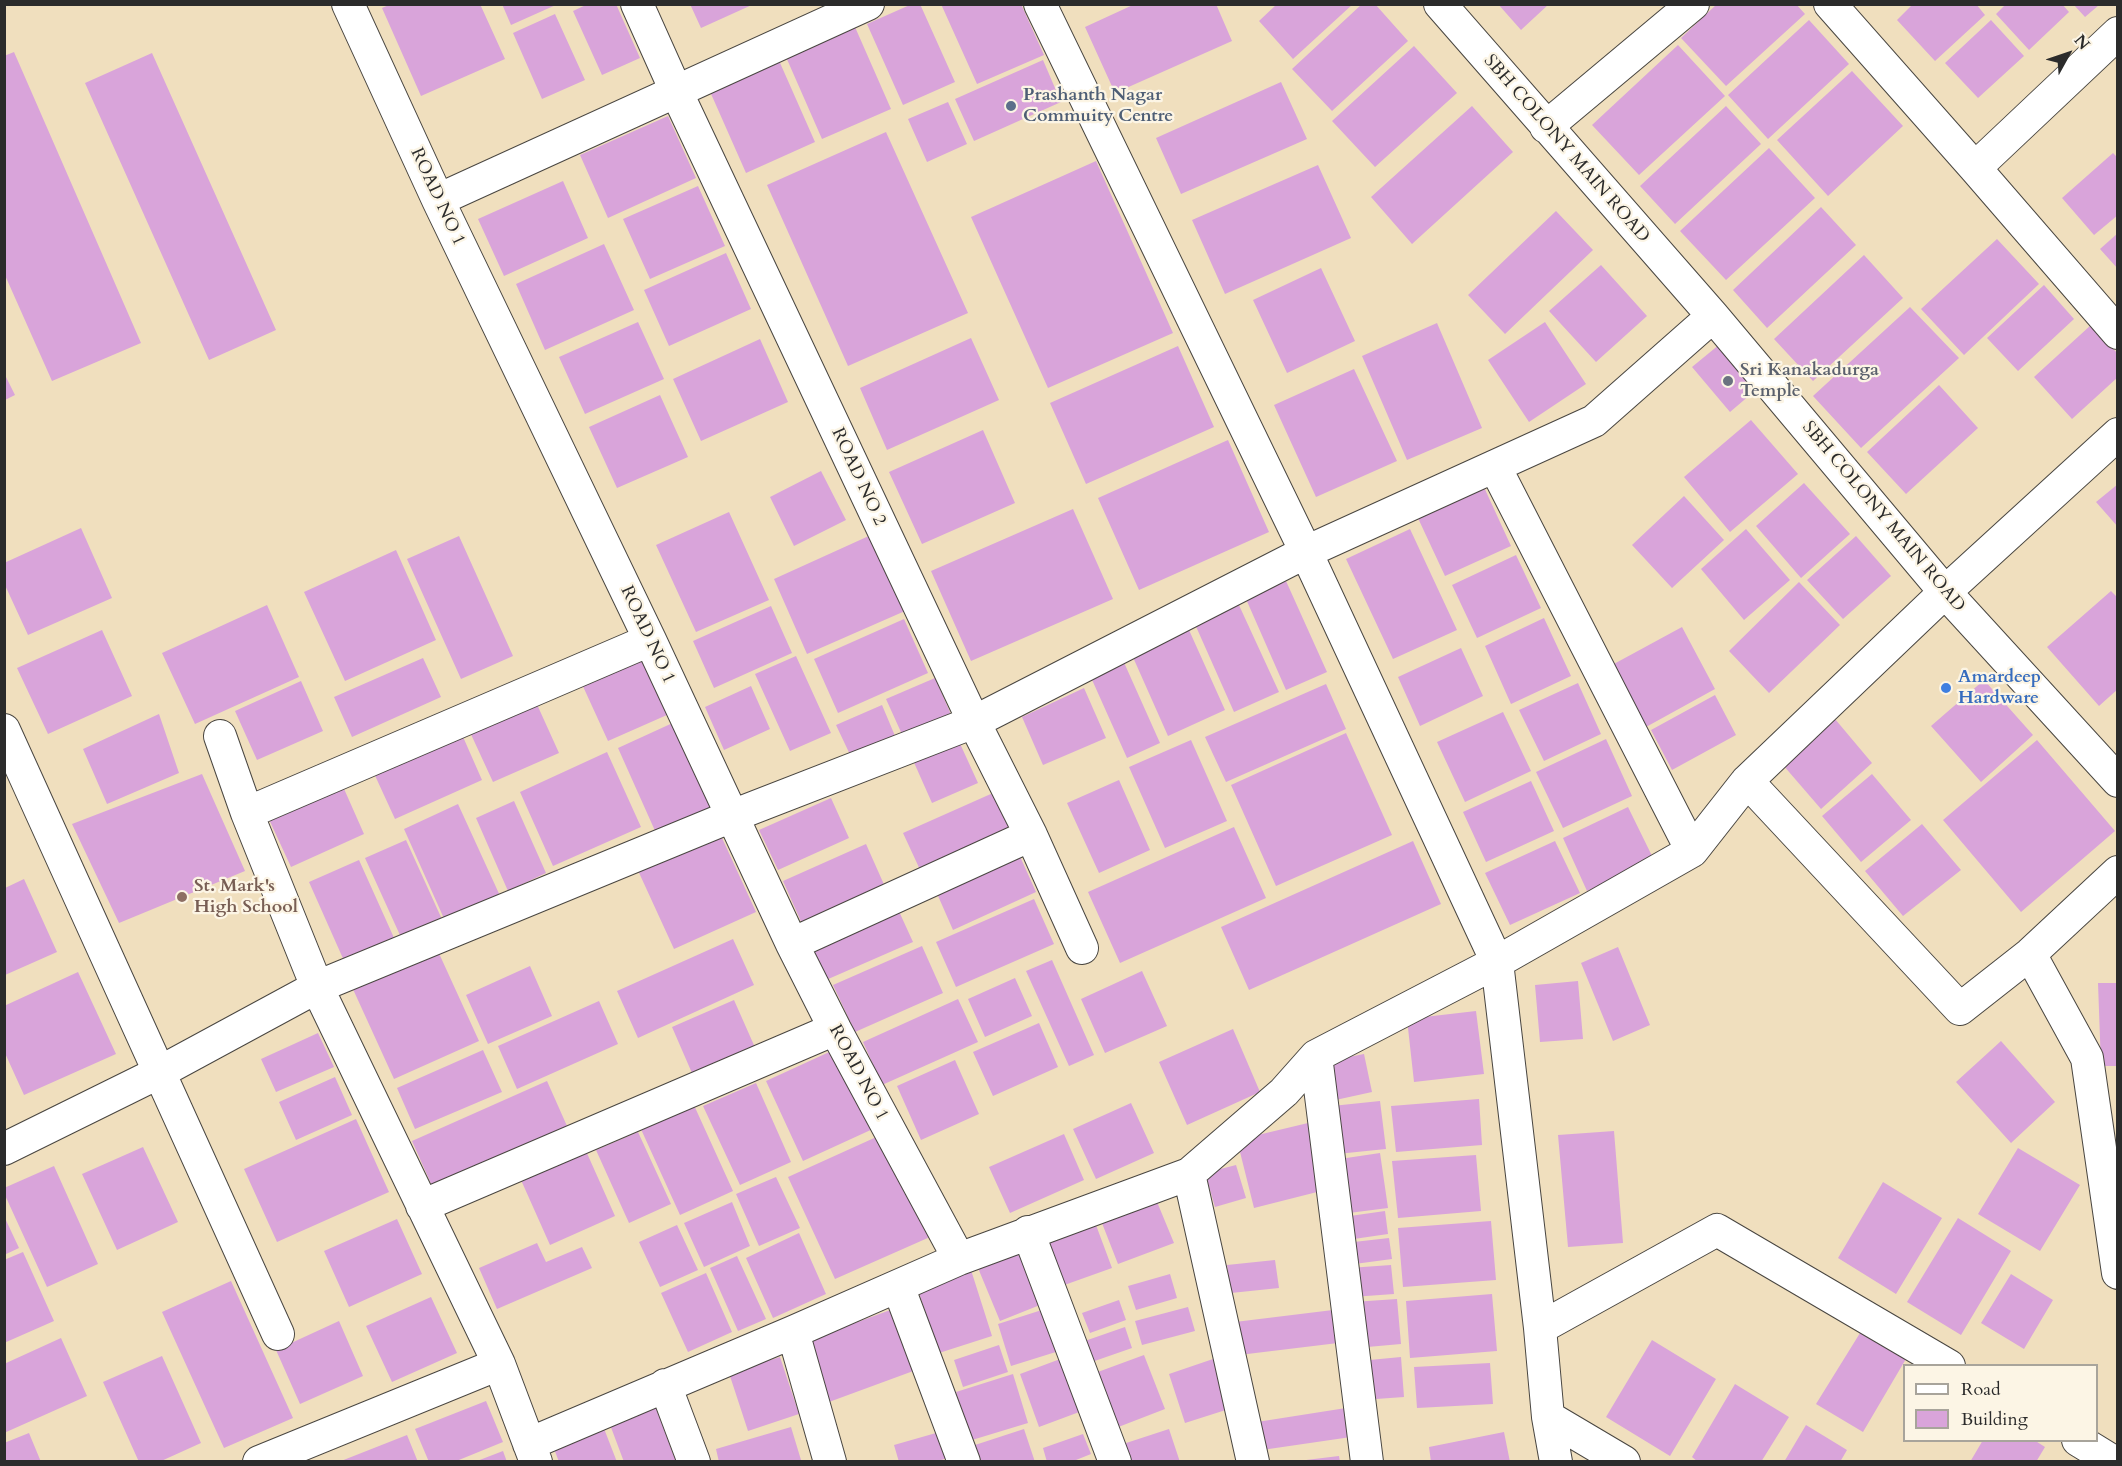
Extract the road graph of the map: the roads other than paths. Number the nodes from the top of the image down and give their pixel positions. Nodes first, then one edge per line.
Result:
1 (348, 4) edge
2 (637, 4) edge
3 (868, 4) edge
4 (1040, 4) edge
5 (1440, 4) edge
6 (1693, 4) edge
7 (1830, 4) edge
8 (2118, 33) edge
9 (676, 91) junction
10 (1546, 127) junction
11 (1975, 168) junction
12 (438, 200) junction
13 (1713, 316) junction
14 (2118, 333) edge
15 (2118, 434) edge
16 (1495, 467) junction
17 (1306, 552) junction
18 (1945, 592) junction
19 (650, 640) junction
20 (974, 722) junction
21 (4, 730) edge
22 (220, 736) dead end
23 (2118, 781) edge
24 (1747, 782) junction
25 (247, 813) junction
26 (732, 816) junction
27 (1030, 835) junction
28 (1692, 851) junction
29 (2118, 872) edge
30 (792, 944) junction
31 (1082, 948) dead end
32 (2030, 954) junction
33 (1497, 962) junction
34 (317, 987) junction
35 (834, 1029) junction
36 (1316, 1056) junction
37 (160, 1072) junction
38 (4, 1149) edge
39 (1189, 1174) junction
40 (422, 1206) junction
41 (1028, 1232) junction
42 (959, 1259) junction
43 (2118, 1273) edge
44 (898, 1286) junction
45 (1540, 1328) junction
46 (793, 1332) junction
47 (278, 1334) dead end
48 (499, 1364) junction
49 (1947, 1364) edge
50 (665, 1385) junction
51 (1548, 1417) junction
52 (2081, 1442) edge
53 (532, 1453) edge
54 (259, 1461) edge
55 (694, 1461) edge
56 (830, 1461) edge
57 (964, 1461) edge
58 (1115, 1461) edge
59 (1253, 1461) edge
60 (1367, 1461) edge
61 (1557, 1461) edge
62 (1624, 1461) edge
63 (2114, 1461) edge

1 - 12 street, ROAD NO 1
2 - 9 street, ROAD NO 2
3 - 9 street
4 - 17 street
5 - 10 street, SBH COLONY MAIN ROAD
6 - 10 street
7 - 11 street
8 - 11 street
9 - 12 street
9 - 20 street, ROAD NO 2
10 - 13 street, SBH COLONY MAIN ROAD
11 - 14 street
12 - 19 street, ROAD NO 1
13 - 16 street
13 - 18 street, SBH COLONY MAIN ROAD
15 - 18 street
16 - 17 street
16 - 28 street
17 - 20 street
17 - 33 street
18 - 23 street, SBH COLONY MAIN ROAD
18 - 24 street
19 - 25 street
19 - 26 street, ROAD NO 1
20 - 26 street
20 - 27 street, ROAD NO 2
21 - 37 street
22 - 25 street
24 - 28 street
24 - 32 street
25 - 34 street
26 - 30 street, ROAD NO 1
26 - 34 street
27 - 30 street
27 - 31 street, ROAD NO 2
28 - 33 street
29 - 32 street
30 - 35 street, ROAD NO 1
32 - 43 street
33 - 36 street
33 - 45 street
34 - 37 street
34 - 40 street
35 - 40 street
35 - 42 street, ROAD NO 1
36 - 39 street
36 - 60 street
37 - 38 street
37 - 47 street
39 - 41 street
39 - 59 street
40 - 48 street
41 - 42 street
41 - 58 street
42 - 44 street
44 - 46 street
44 - 57 street
45 - 49 street
45 - 51 street
46 - 50 street
46 - 56 street
48 - 53 street
48 - 54 street
50 - 53 street
50 - 55 street
51 - 61 street
51 - 62 street
52 - 63 street

